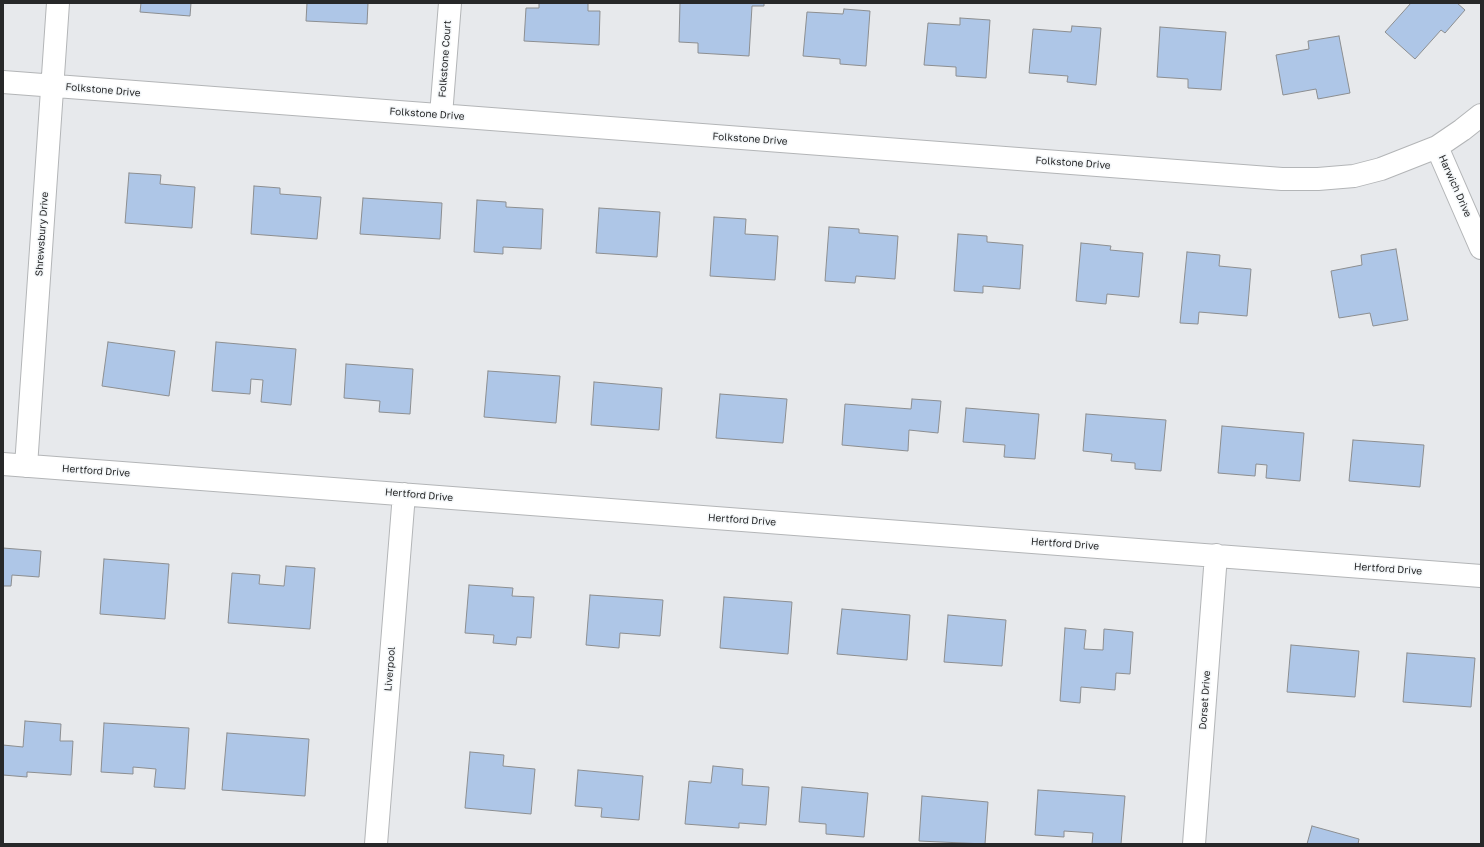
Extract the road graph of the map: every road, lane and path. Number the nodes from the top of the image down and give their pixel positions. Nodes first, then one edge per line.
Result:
1 (58, 3) edge
2 (450, 3) edge
3 (3, 82) edge
4 (52, 86) junction
5 (1481, 115) edge
6 (442, 116) junction
7 (1437, 147) junction
8 (1481, 248) edge
9 (3, 464) edge
10 (26, 466) junction
11 (404, 494) junction
12 (1216, 555) junction
13 (1481, 576) edge
14 (376, 844) edge
15 (1194, 844) edge

1 - 4 street, Shrewsbury Drive
2 - 6 street, Folkstone Court
3 - 4 street, Folkstone Drive
4 - 6 street, Folkstone Drive
4 - 10 street, Shrewsbury Drive
5 - 7 street, Folkstone Drive
6 - 7 street, Folkstone Drive
7 - 8 street, Harwich Drive
9 - 10 street, Hertford Drive
10 - 11 street, Hertford Drive
11 - 12 street, Hertford Drive
11 - 14 street, Liverpool
12 - 13 street, Hertford Drive
12 - 15 street, Dorset Drive

